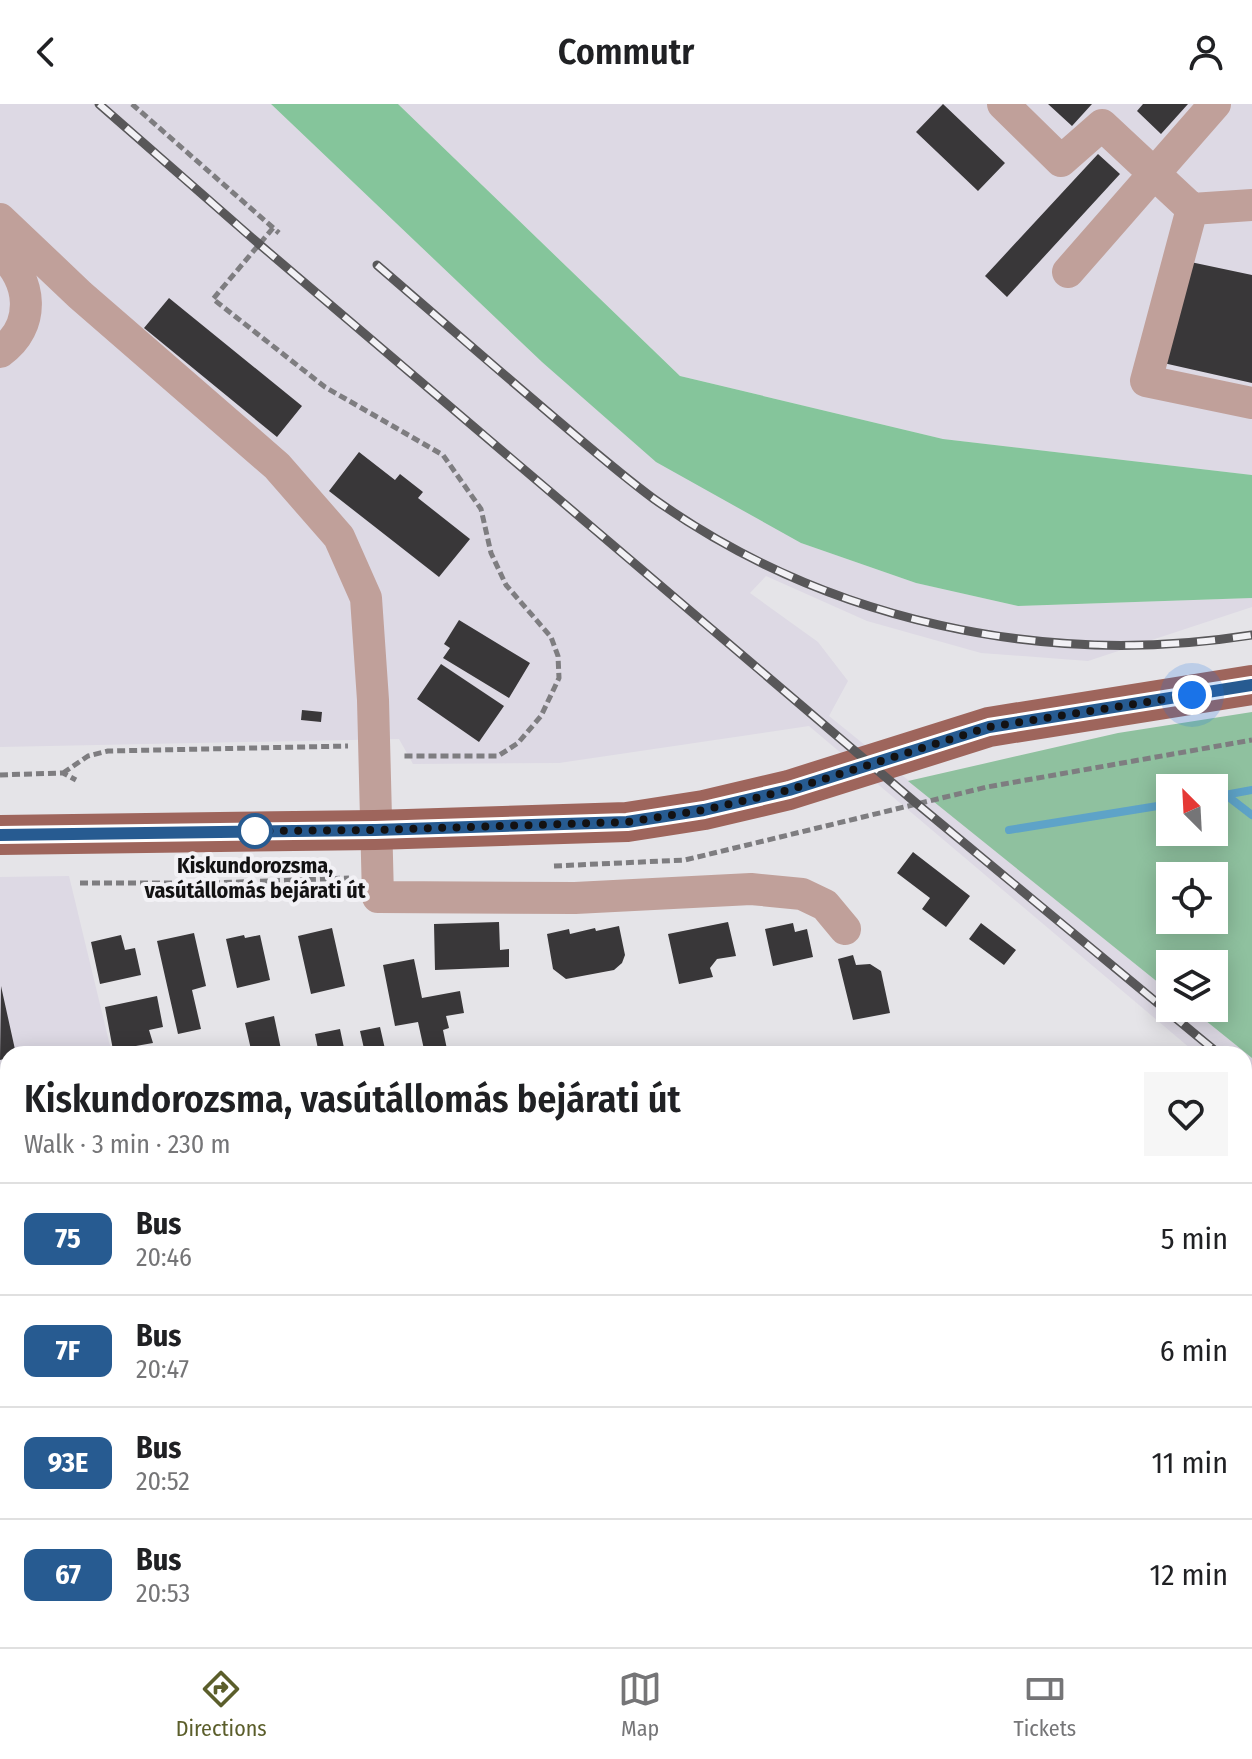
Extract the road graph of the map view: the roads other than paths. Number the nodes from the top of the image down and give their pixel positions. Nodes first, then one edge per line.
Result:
1 (1003, 104) edge
2 (1215, 104) edge
3 (1153, 173) junction
4 (1252, 205) edge
5 (1192, 209) junction
6 (0, 219) edge
7 (0, 253) edge
8 (1068, 272) dead end
9 (62, 278) junction
10 (25, 289) junction
11 (0, 352) edge
12 (1252, 403) edge
13 (1252, 685) edge
14 (375, 830) junction
15 (0, 835) edge
16 (845, 929) dead end

1 - 3 lane
2 - 3 lane
3 - 5 lane
3 - 8 lane
4 - 5 lane
5 - 12 lane
6 - 9 lane
7 - 10 lane
9 - 10 lane
9 - 14 lane
10 - 11 lane
13 - 14 main road
14 - 15 main road
14 - 16 lane

